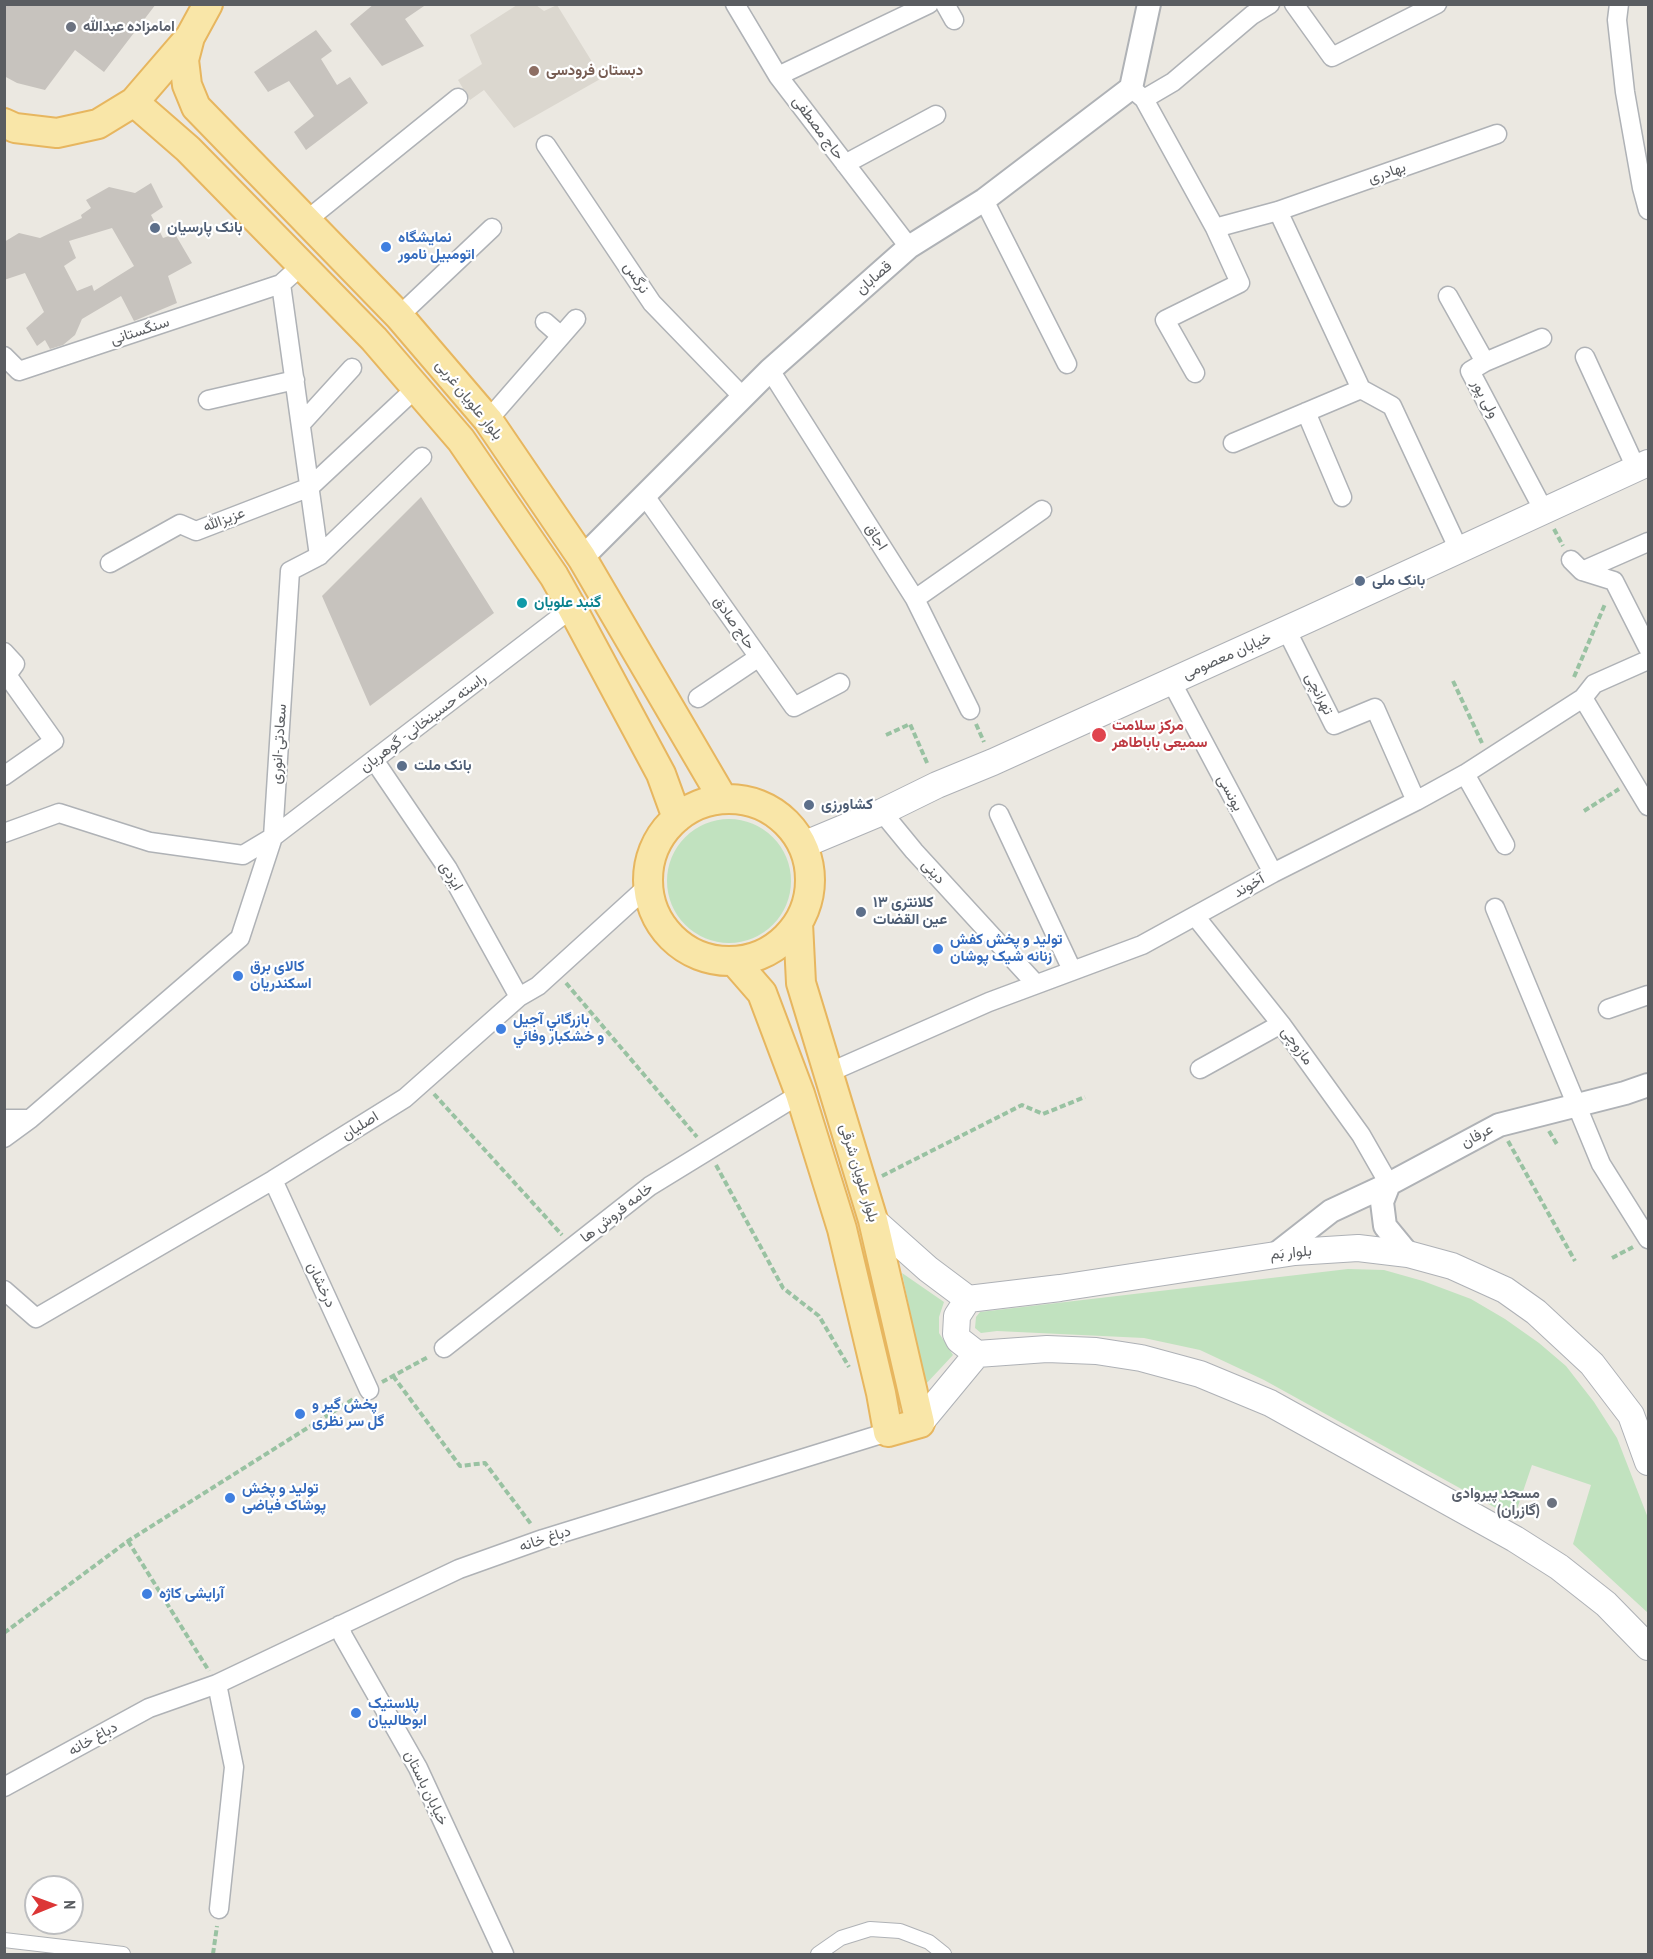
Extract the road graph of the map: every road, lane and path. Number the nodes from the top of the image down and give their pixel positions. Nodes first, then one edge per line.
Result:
1 (208, 4) edge
2 (930, 4) edge
3 (1149, 4) edge
4 (1270, 4) edge
5 (1294, 4) edge
6 (1437, 4) edge
7 (1619, 4) edge
8 (738, 6) edge
9 (190, 37) junction
10 (778, 76) junction
11 (1138, 93) junction
12 (458, 98) dead end
13 (134, 102) junction
14 (936, 115) dead end
15 (8, 129) edge
16 (1497, 134) dead end
17 (546, 145) dead end
18 (845, 164) junction
19 (984, 200) junction
20 (1648, 210) edge
21 (1278, 211) junction
22 (307, 220) junction
23 (492, 228) dead end
24 (1215, 228) junction
25 (909, 247) junction
26 (292, 274) junction
27 (1448, 296) dead end
28 (399, 316) junction
29 (576, 319) dead end
30 (545, 322) dead end
31 (561, 336) junction
32 (1542, 338) dead end
33 (4, 356) edge
34 (1585, 357) dead end
35 (1485, 362) junction
36 (1067, 364) dead end
37 (352, 368) dead end
38 (770, 370) junction
39 (1195, 373) dead end
40 (295, 380) junction
41 (416, 388) junction
42 (1361, 389) junction
43 (742, 397) junction
44 (208, 400) dead end
45 (1306, 412) junction
46 (301, 424) junction
47 (491, 424) junction
48 (1233, 443) dead end
49 (468, 450) junction
50 (422, 457) dead end
51 (1642, 465) edge
52 (310, 487) junction
53 (645, 496) junction
54 (1342, 497) dead end
55 (1042, 510) dead end
56 (1544, 511) junction
57 (1648, 542) edge
58 (1459, 550) junction
59 (319, 556) junction
60 (582, 558) junction
61 (110, 563) dead end
62 (1577, 566) junction
63 (1614, 581) junction
64 (915, 598) junction
65 (572, 608) junction
66 (1286, 629) junction
67 (1648, 648) edge
68 (4, 652) edge
69 (759, 657) junction
70 (1648, 660) edge
71 (1171, 681) junction
72 (1453, 681) dead end
73 (840, 683) dead end
74 (698, 698) dead end
75 (1583, 698) junction
76 (970, 710) joint
77 (1559, 712) junction
78 (886, 735) dead end
79 (1489, 757) junction
80 (374, 760) junction
81 (993, 762) junction
82 (1465, 774) junction
83 (4, 776) edge
84 (1634, 780) junction
85 (937, 785) junction
86 (723, 799) junction
87 (1416, 801) junction
88 (1648, 806) edge
89 (1584, 811) dead end
90 (882, 812) junction
91 (999, 814) dead end
92 (677, 818) junction
93 (4, 833) edge
94 (273, 837) junction
95 (803, 845) junction
96 (1505, 845) dead end
97 (1273, 873) junction
98 (648, 886) junction
99 (1495, 909) dead end
100 (1196, 916) junction
101 (798, 923) junction
102 (735, 962) junction
103 (1072, 970) junction
104 (556, 971) junction
105 (1035, 983) junction
106 (1648, 995) edge
107 (519, 997) junction
108 (1608, 1009) dead end
109 (1281, 1024) junction
110 (1200, 1069) dead end
111 (828, 1072) junction
112 (423, 1082) junction
113 (1648, 1085) edge
114 (800, 1094) junction
115 (1085, 1097) dead end
116 (1577, 1104) junction
117 (4, 1119) edge
118 (30, 1119) junction
119 (1499, 1125) junction
120 (4, 1138) edge
121 (708, 1150) junction
122 (273, 1180) junction
123 (1389, 1184) junction
124 (862, 1186) junction
125 (873, 1220) junction
126 (1648, 1239) edge
127 (573, 1247) junction
128 (1276, 1254) junction
129 (1407, 1254) junction
130 (1575, 1261) dead end
131 (4, 1290) edge
132 (968, 1299) junction
133 (819, 1316) dead end
134 (444, 1348) joint
135 (977, 1354) junction
136 (393, 1376) junction
137 (369, 1390) junction
138 (920, 1423) junction
139 (888, 1432) junction
140 (1648, 1462) edge
141 (543, 1539) junction
142 (128, 1541) junction
143 (340, 1625) junction
144 (4, 1633) edge
145 (1648, 1647) edge
146 (217, 1684) junction
147 (4, 1787) edge
148 (219, 1909) joint
149 (4, 1940) edge
150 (123, 1954) edge
151 (213, 1954) edge
152 (504, 1954) edge
153 (818, 1954) edge
154 (944, 1954) edge

1 - 9 main road
2 - 10 street
3 - 11 street
4 - 11 street
5 - 6 street
7 - 20 street
8 - 10 street, حاج مصطفی
9 - 13 main road
9 - 22 main road, بلوار علویان غربی
10 - 18 street, حاج مصطفی
11 - 19 street, قصابان
11 - 24 street
12 - 22 street
13 - 15 main road
13 - 26 main road
14 - 18 street
16 - 21 street, بهادری
17 - 43 street, نرگس
18 - 25 street, حاج مصطفی
19 - 25 street, قصابان
19 - 36 street
21 - 24 street, بهادری
21 - 42 street
22 - 28 main road, بلوار علویان غربی
23 - 28 street
24 - 39 street
25 - 38 street, قصابان
26 - 33 street, سنگستانی
26 - 40 street
26 - 41 main road
27 - 35 street, ولی پور
28 - 47 main road, بلوار علویان غربی
29 - 31 street
30 - 31 street
31 - 47 street
32 - 35 street
34 - 51 street
35 - 56 street, ولی پور
37 - 46 street
38 - 43 street, قصابان
38 - 64 street, اجاق
40 - 44 street
40 - 46 street
41 - 49 main road
41 - 52 street
42 - 45 street
42 - 58 street
43 - 53 street, قصابان
45 - 48 street
45 - 54 street
46 - 52 street
47 - 49 main road
47 - 60 main road, بلوار علویان غربی
49 - 65 main road
50 - 59 street
51 - 56 main road, خیابان معصومی
52 - 59 street
52 - 61 street, عزیزالله
53 - 60 street, قصابان
53 - 69 street, حاج صادق
55 - 64 street
56 - 58 main road, خیابان معصومی
56 - 62 path
57 - 62 street
58 - 66 main road, خیابان معصومی
59 - 94 street, سعادتی-انوری
60 - 86 main road, بلوار علویان غربی
62 - 63 street
63 - 67 street
63 - 77 path
64 - 76 street, اجاق
65 - 80 street, راسته حسینخانی- گوهریان
65 - 92 main road
66 - 71 main road, خیابان معصومی
66 - 87 street, تهرانچی
68 - 83 street
69 - 73 street, حاج صادق
69 - 74 street
70 - 75 street, آخوند
71 - 81 main road, خیابان معصومی
71 - 97 street, یونسی
72 - 79 path
75 - 77 street, آخوند
75 - 84 street
76 - 81 path
77 - 79 street, آخوند
78 - 85 path
79 - 82 street, آخوند
80 - 94 street, راسته حسینخانی- گوهریان
80 - 107 street, ایزدی
81 - 85 main road, خیابان معصومی
82 - 87 street, آخوند
82 - 96 street
84 - 88 street
84 - 89 path
85 - 90 main road, خیابان معصومی
86 - 92 main road
86 - 95 main road
87 - 97 street, آخوند
90 - 95 main road, خیابان معصومی
90 - 105 street, دینی
91 - 103 street
92 - 98 main road
93 - 94 street, راسته حسینخانی- گوهریان
94 - 118 street, سعادتی-انوری
95 - 101 main road
97 - 100 street, آخوند
98 - 102 main road
98 - 104 street, اصلیان
99 - 116 street
100 - 103 street, آخوند
100 - 109 street, مازوچی
101 - 102 main road
101 - 111 main road, بلوار علویان شرقی
102 - 114 main road
103 - 105 street, آخوند
104 - 107 street, اصلیان
104 - 121 path
105 - 111 street, آخوند
106 - 108 street
107 - 112 street, اصلیان
109 - 110 street
109 - 123 street, مازوچی
111 - 124 main road, بلوار علویان شرقی
112 - 122 street, اصلیان
112 - 127 path
113 - 116 street, عرفان
114 - 121 street, خامه فروش ها
114 - 139 main road
115 - 124 path
116 - 119 street, عرفان
116 - 126 street
117 - 118 street
118 - 120 street, سعادتی-انوری
119 - 123 street, عرفان
119 - 130 path
121 - 127 street, خامه فروش ها
121 - 133 path
122 - 131 street, اصلیان
122 - 137 street, درخشان
123 - 128 street, عرفان
123 - 129 street
124 - 125 main road, بلوار علویان شرقی
125 - 132 main road
125 - 138 main road, بلوار علویان شرقی
127 - 134 street, خامه فروش ها
128 - 129 main road, بلوار بَم
128 - 132 main road, بلوار بَم
129 - 140 main road, بلوار بَم
132 - 135 main road
134 - 136 path
135 - 138 main road
135 - 145 main road
136 - 137 path
136 - 141 path
137 - 142 path
138 - 139 main road
139 - 141 street, دباغ خانه
141 - 143 street, دباغ خانه
142 - 144 path
142 - 146 path
143 - 146 street, دباغ خانه
143 - 152 street, خیابان باستان
146 - 147 street, دباغ خانه
146 - 148 street
148 - 151 path
149 - 150 street
153 - 154 street

